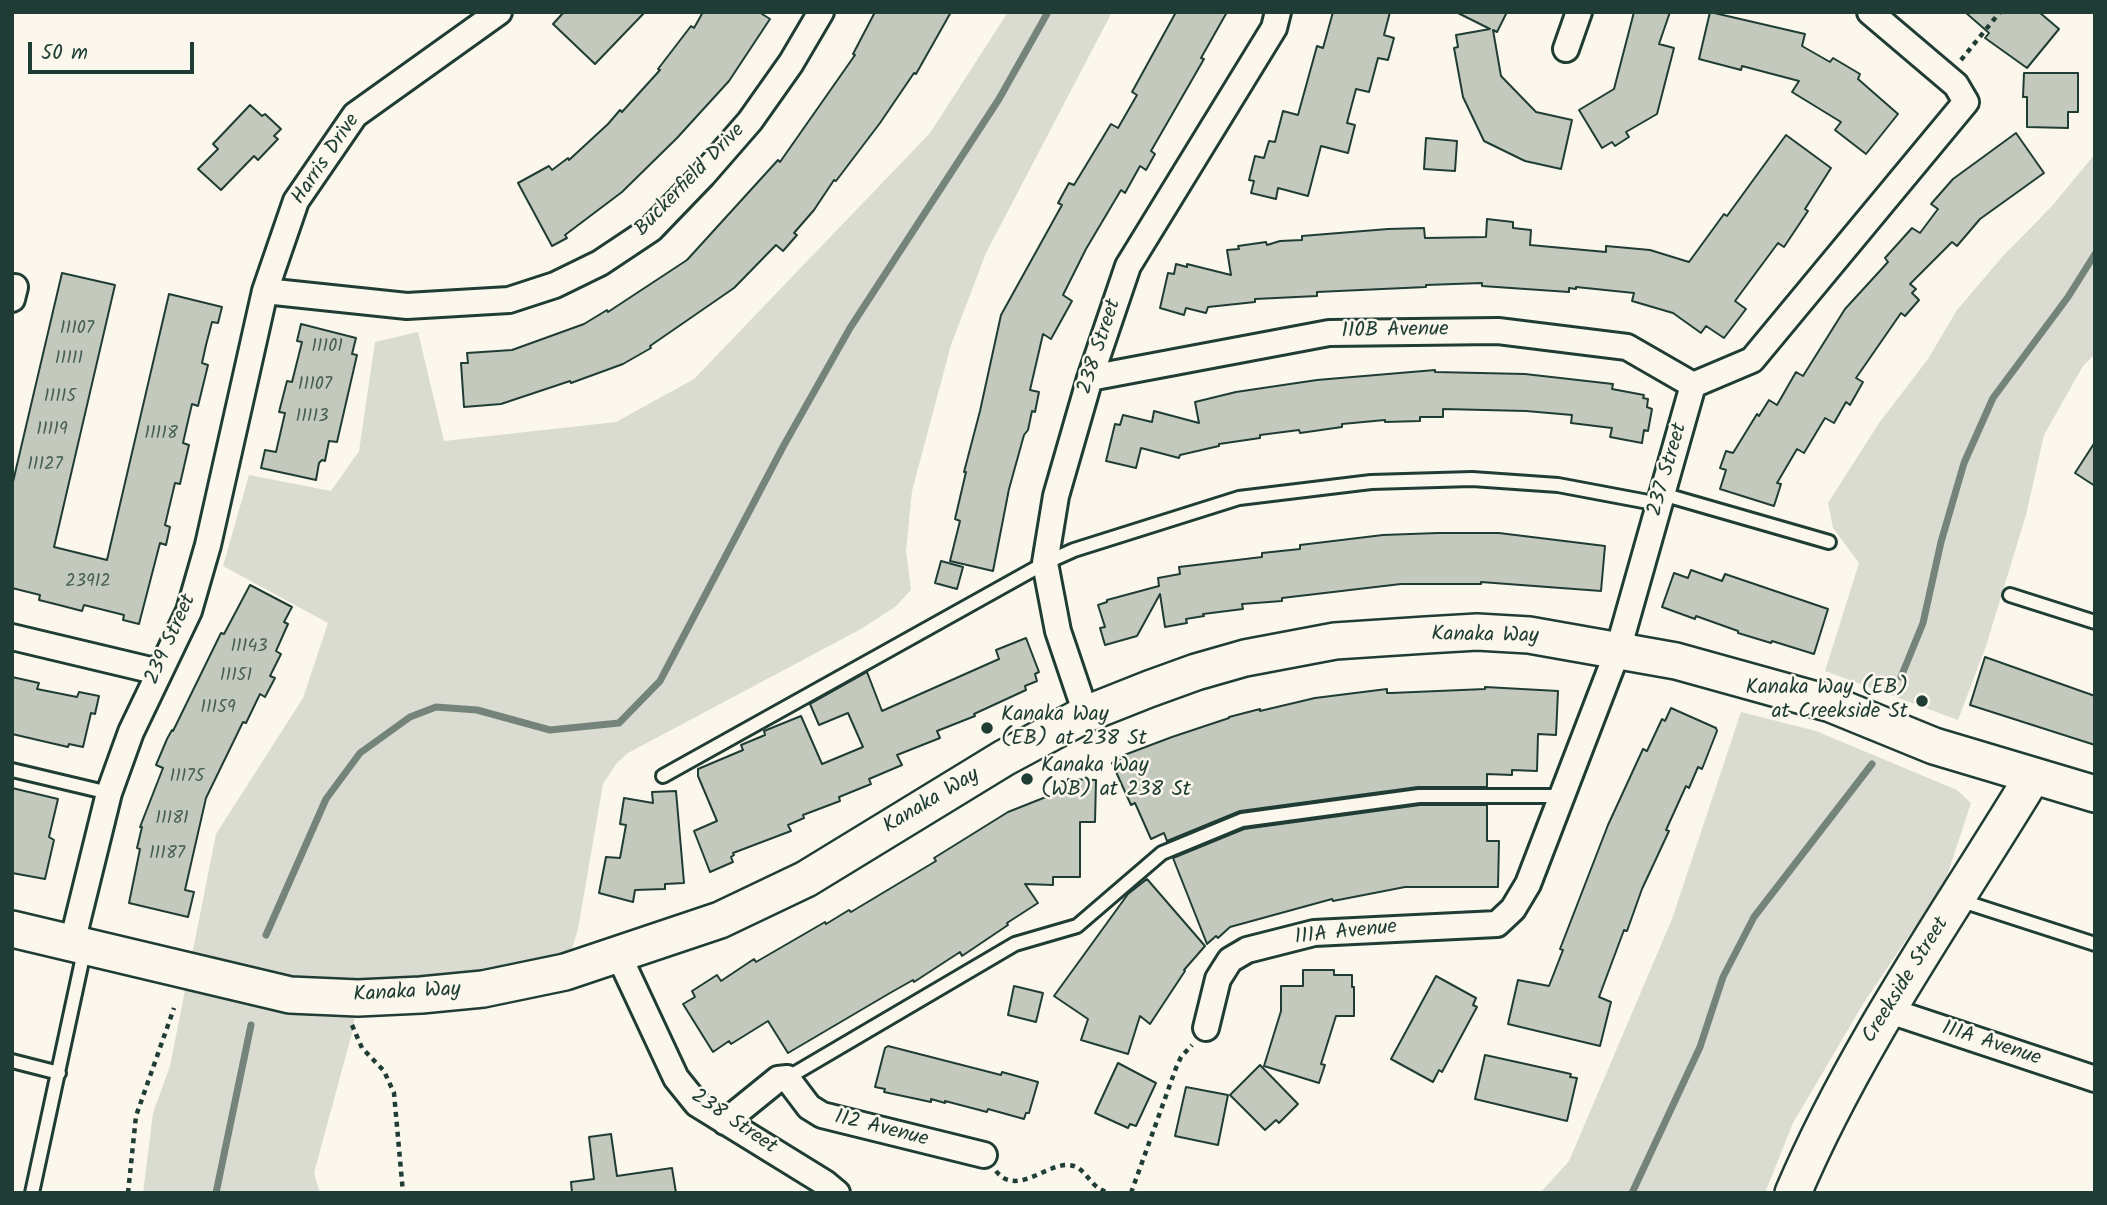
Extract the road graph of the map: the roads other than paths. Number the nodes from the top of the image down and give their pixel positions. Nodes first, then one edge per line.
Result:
1 (499, 12) edge
2 (821, 12) edge
3 (1278, 12) edge
4 (1579, 12) edge
5 (1870, 12) edge
6 (1566, 49) dead end
7 (265, 291) junction
8 (1090, 378) junction
9 (1693, 385) junction
10 (1661, 499) junction
11 (1829, 542) dead end
12 (1045, 563) junction
13 (2010, 595) dead end
14 (2095, 622) edge
15 (12, 636) edge
16 (1618, 650) junction
17 (159, 672) junction
18 (1086, 714) junction
19 (12, 770) edge
20 (663, 776) dead end
21 (2033, 776) junction
22 (109, 793) junction
23 (2095, 794) edge
24 (1562, 796) junction
25 (1958, 899) junction
26 (1497, 923) joint
27 (12, 929) edge
28 (2095, 944) edge
29 (79, 945) junction
30 (618, 956) junction
31 (1887, 1010) junction
32 (1206, 1028) road end
33 (12, 1061) edge
34 (59, 1073) junction
35 (787, 1078) junction
36 (2095, 1079) edge
37 (725, 1122) junction
38 (984, 1155) road end
39 (32, 1193) edge
40 (836, 1193) edge
41 (1793, 1193) edge

1 - 7 street, Harris Drive
2 - 7 street, Buckerfield Drive
3 - 8 street, 238 Street
4 - 6 street
5 - 9 street
7 - 17 street, 239 Street
8 - 9 street, 110B Avenue
8 - 12 street, 238 Street
9 - 10 street, 237 Street
10 - 11 lane
10 - 12 lane
10 - 16 street, 237 Street
12 - 18 street, 238 Street
12 - 20 lane
13 - 14 lane
15 - 17 street
16 - 18 main road, Kanaka Way
16 - 21 main road, Kanaka Way
16 - 24 street, 237 Street
17 - 22 street, 239 Street
18 - 30 main road, Kanaka Way
19 - 22 lane
21 - 23 main road, Kanaka Way
21 - 25 main road, Creekside Street
22 - 29 street, 239 Street
24 - 26 street, 237 Street
24 - 35 lane
25 - 28 lane
25 - 31 main road, Creekside Street
26 - 32 street, 111A Avenue
27 - 29 main road, Kanaka Way
29 - 30 main road, Kanaka Way
29 - 34 lane
30 - 37 street, 238 Street
31 - 36 street, 111A Avenue
31 - 41 main road, Creekside Street
33 - 34 lane
34 - 39 lane
35 - 37 street
35 - 38 street, 112 Avenue
37 - 40 street, 238 Street

